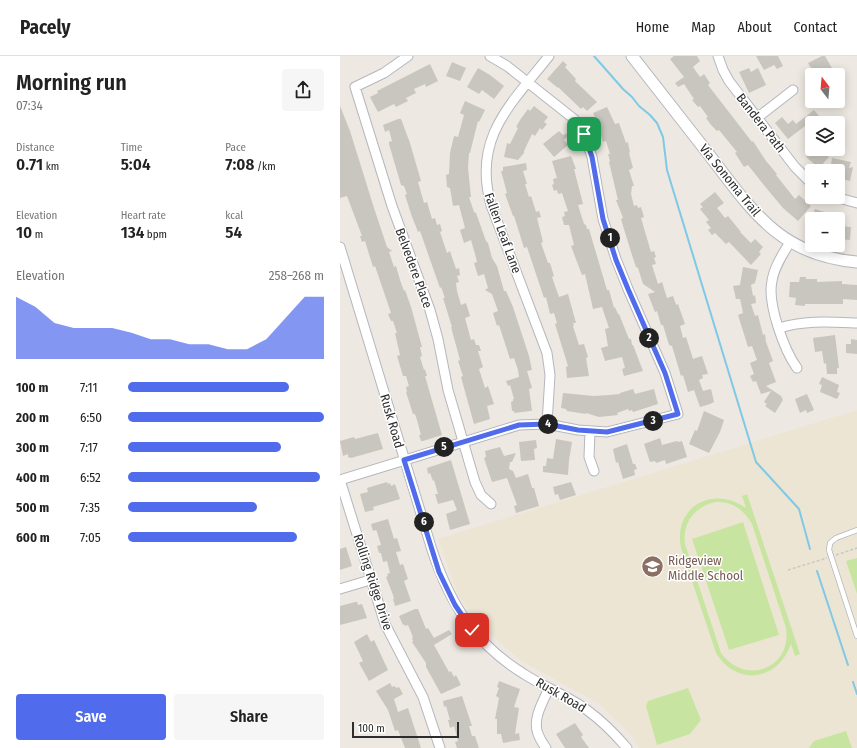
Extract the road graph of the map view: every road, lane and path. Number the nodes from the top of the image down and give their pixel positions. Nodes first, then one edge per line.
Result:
1 (408, 56) edge
2 (490, 56) edge
3 (550, 56) edge
4 (632, 56) edge
5 (718, 56) edge
6 (528, 83) junction
7 (793, 90) dead end
8 (757, 118) junction
9 (805, 177) edge
10 (845, 200) edge
11 (857, 203) edge
12 (790, 242) junction
13 (340, 247) edge
14 (857, 262) edge
15 (343, 269) edge
16 (857, 323) edge
17 (779, 328) junction
18 (797, 368) dead end
19 (547, 424) junction
20 (590, 431) junction
21 (463, 442) junction
22 (404, 460) junction
23 (594, 472) dead end
24 (340, 480) edge
25 (491, 504) dead end
26 (857, 530) edge
27 (857, 548) edge
28 (831, 556) junction
29 (788, 570) dead end
30 (370, 580) junction
31 (340, 589) edge
32 (857, 636) edge
33 (549, 688) junction
34 (440, 748) edge
35 (546, 748) edge
36 (627, 748) edge

1 - 21 street, Belvedere Place
2 - 6 street
3 - 6 street, Fallen Leaf Lane
4 - 12 street, Via Sonoma Trail
5 - 8 street, Bandera Path
6 - 19 street, Fallen Leaf Lane
6 - 20 street
7 - 8 street
8 - 9 street, Bandera Path
10 - 11 street
12 - 14 street, Via Sonoma Trail
12 - 17 street
13 - 15 street, Rusk Road
15 - 22 street, Rusk Road
16 - 17 street
17 - 18 street
19 - 20 street
19 - 21 street
20 - 23 street
21 - 22 street
21 - 25 street, Belvedere Place
22 - 24 street
22 - 33 street, Rusk Road
24 - 30 street, Rolling Ridge Drive
26 - 28 lane
27 - 28 path
28 - 29 path
28 - 32 lane
30 - 31 street
30 - 34 street, Rolling Ridge Drive
33 - 35 street
33 - 36 street, Rusk Road

